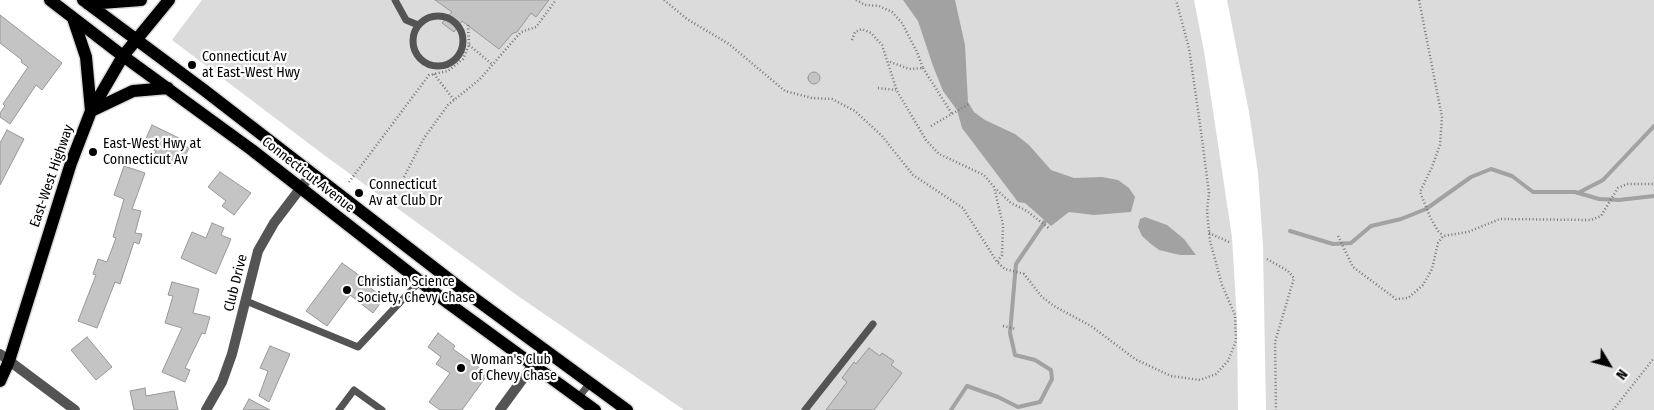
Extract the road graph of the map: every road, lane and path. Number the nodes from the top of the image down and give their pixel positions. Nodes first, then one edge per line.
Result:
1 (50, 0) edge
2 (141, 0) edge
3 (169, 0) edge
4 (395, 0) edge
5 (556, 0) edge
6 (664, 0) edge
7 (856, 0) edge
8 (1176, 0) edge
9 (1419, 0) edge
10 (85, 2) edge
11 (74, 18) junction
12 (418, 25) junction
13 (468, 25) dead end
14 (136, 40) junction
15 (852, 40) dead end
16 (469, 45) junction
17 (123, 56) junction
18 (888, 60) junction
19 (494, 65) junction
20 (922, 68) junction
21 (434, 74) junction
22 (168, 88) junction
23 (878, 88) dead end
24 (896, 90) junction
25 (454, 100) junction
26 (969, 104) dead end
27 (91, 111) junction
28 (952, 114) junction
29 (931, 126) dead end
30 (312, 173) junction
31 (404, 177) dead end
32 (349, 182) dead end
33 (1654, 184) edge
34 (300, 188) junction
35 (996, 190) junction
36 (1050, 229) dead end
37 (1209, 233) junction
38 (1338, 236) dead end
39 (1443, 236) junction
40 (1228, 242) dead end
41 (1267, 259) dead end
42 (998, 262) junction
43 (420, 281) junction
44 (246, 301) junction
45 (874, 324) dead end
46 (1002, 326) dead end
47 (1016, 329) dead end
48 (544, 350) junction
49 (4, 358) edge
50 (1654, 358) edge
51 (533, 364) junction
52 (0, 381) edge
53 (590, 384) junction
54 (578, 398) junction
55 (75, 410) edge
56 (206, 410) edge
57 (340, 410) edge
58 (382, 410) edge
59 (500, 410) edge
60 (595, 410) edge
61 (627, 410) edge
62 (805, 410) edge
63 (1276, 410) edge
64 (1613, 410) edge

1 - 11 main road, Connecticut Avenue
2 - 10 main road
3 - 14 main road, East-West Highway
4 - 12 lane
5 - 19 path
6 - 42 path
7 - 20 path
8 - 37 path
9 - 39 path
10 - 14 main road, Connecticut Avenue
11 - 17 main road, Connecticut Avenue
11 - 27 main road
12 - 12 lane
13 - 16 path
14 - 17 main road, East-West Highway
14 - 30 main road, Connecticut Avenue
15 - 18 path
16 - 19 path
16 - 21 path
17 - 22 main road, Connecticut Avenue
17 - 27 main road, East-West Highway
18 - 20 path
18 - 24 path
19 - 25 path
20 - 28 path
21 - 25 path
21 - 32 path
22 - 27 main road
22 - 34 main road, Connecticut Avenue
23 - 24 path
24 - 35 path
25 - 31 path
26 - 28 path
27 - 49 main road, East-West Highway
28 - 29 path
30 - 34 street, Club Drive
30 - 48 main road, Connecticut Avenue
33 - 39 path
34 - 43 main road, Connecticut Avenue
34 - 44 street, Club Drive
35 - 36 path
35 - 42 path
37 - 40 path
37 - 42 path
38 - 39 path
41 - 63 path
43 - 44 lane
43 - 51 main road, Connecticut Avenue
44 - 56 street, Club Drive
45 - 62 lane
46 - 47 path
48 - 51 street
48 - 53 main road, Connecticut Avenue
49 - 52 main road, East-West Highway
49 - 55 street
50 - 64 path
51 - 54 main road, Connecticut Avenue
51 - 59 street
53 - 54 lane
53 - 61 main road, Connecticut Avenue
54 - 60 main road, Connecticut Avenue
57 - 58 lane

